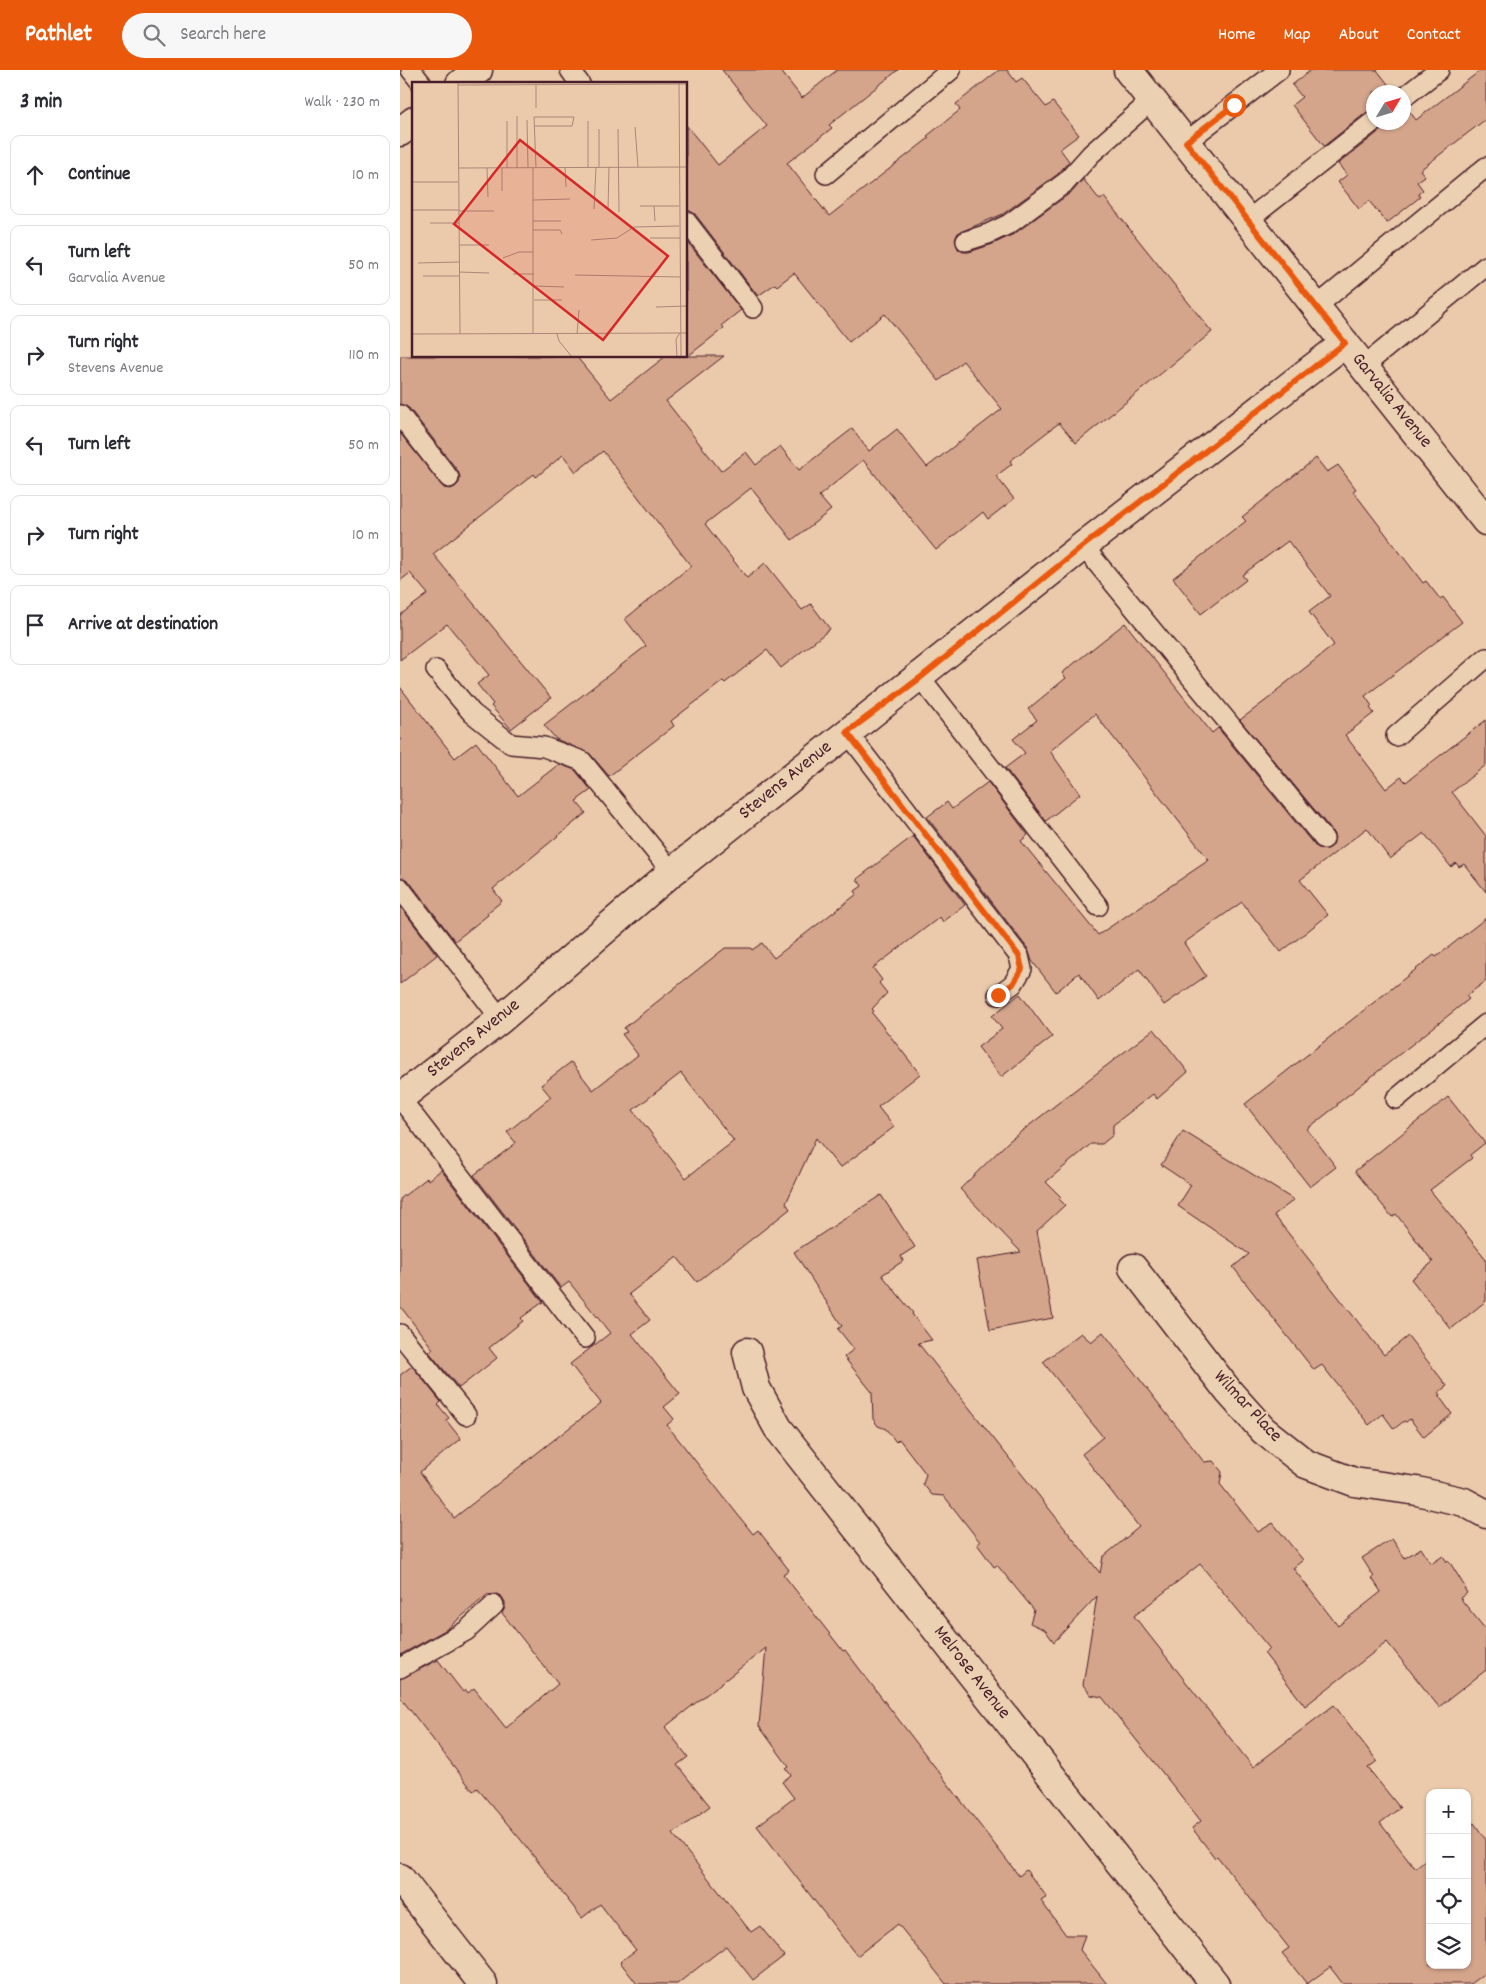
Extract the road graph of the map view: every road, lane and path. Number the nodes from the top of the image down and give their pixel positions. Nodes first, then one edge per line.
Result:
1 (411, 70) edge
2 (478, 70) edge
3 (570, 70) edge
4 (951, 70) edge
5 (1128, 70) edge
6 (1278, 70) edge
7 (1438, 70) edge
8 (420, 82) edge
9 (463, 82) edge
10 (579, 82) edge
11 (1411, 92) edge
12 (1152, 100) junction
13 (412, 123) edge
14 (1366, 127) edge
15 (400, 132) edge
16 (1186, 142) junction
17 (1486, 167) edge
18 (826, 174) dead end
19 (1248, 220) junction
20 (688, 224) edge
21 (966, 241) dead end
22 (1486, 266) edge
23 (1317, 306) junction
24 (753, 308) dead end
25 (1345, 343) junction
26 (1364, 366) junction
27 (400, 415) edge
28 (449, 478) dead end
29 (1486, 521) edge
30 (1083, 546) junction
31 (1486, 658) edge
32 (436, 670) dead end
33 (920, 678) junction
34 (847, 732) junction
35 (1396, 736) dead end
36 (1324, 839) dead end
37 (672, 872) junction
38 (400, 888) edge
39 (1098, 906) dead end
40 (998, 995) dead end
41 (501, 1019) junction
42 (1486, 1024) edge
43 (400, 1098) edge
44 (1396, 1099) dead end
45 (1133, 1268) dead end
46 (400, 1334) edge
47 (585, 1338) dead end
48 (747, 1352) dead end
49 (466, 1415) dead end
50 (1486, 1514) edge
51 (494, 1605) dead end
52 (400, 1668) edge
53 (400, 1878) edge
54 (483, 1984) edge
55 (1215, 1984) edge

1 - 8 lane
2 - 9 street
3 - 10 lane
4 - 18 lane
5 - 12 street, Garvalia Avenue
6 - 16 lane
7 - 11 lane
12 - 16 street, Garvalia Avenue
12 - 21 lane
13 - 15 street
14 - 19 lane
16 - 19 street, Garvalia Avenue
17 - 23 lane
19 - 23 street, Garvalia Avenue
20 - 24 lane
22 - 26 lane
23 - 25 street, Garvalia Avenue
25 - 26 street, Garvalia Avenue
25 - 30 street, Stevens Avenue
26 - 29 street, Garvalia Avenue
27 - 28 lane
30 - 33 street, Stevens Avenue
30 - 36 lane
31 - 35 lane
32 - 37 lane
33 - 34 street, Stevens Avenue
33 - 39 lane
34 - 37 street, Stevens Avenue
34 - 40 lane
37 - 41 street, Stevens Avenue
38 - 41 lane
41 - 43 street, Stevens Avenue
42 - 44 lane
43 - 47 lane
45 - 50 street, Wilmar Place
46 - 49 lane
48 - 55 street, Melrose Avenue
51 - 52 lane
53 - 54 street

